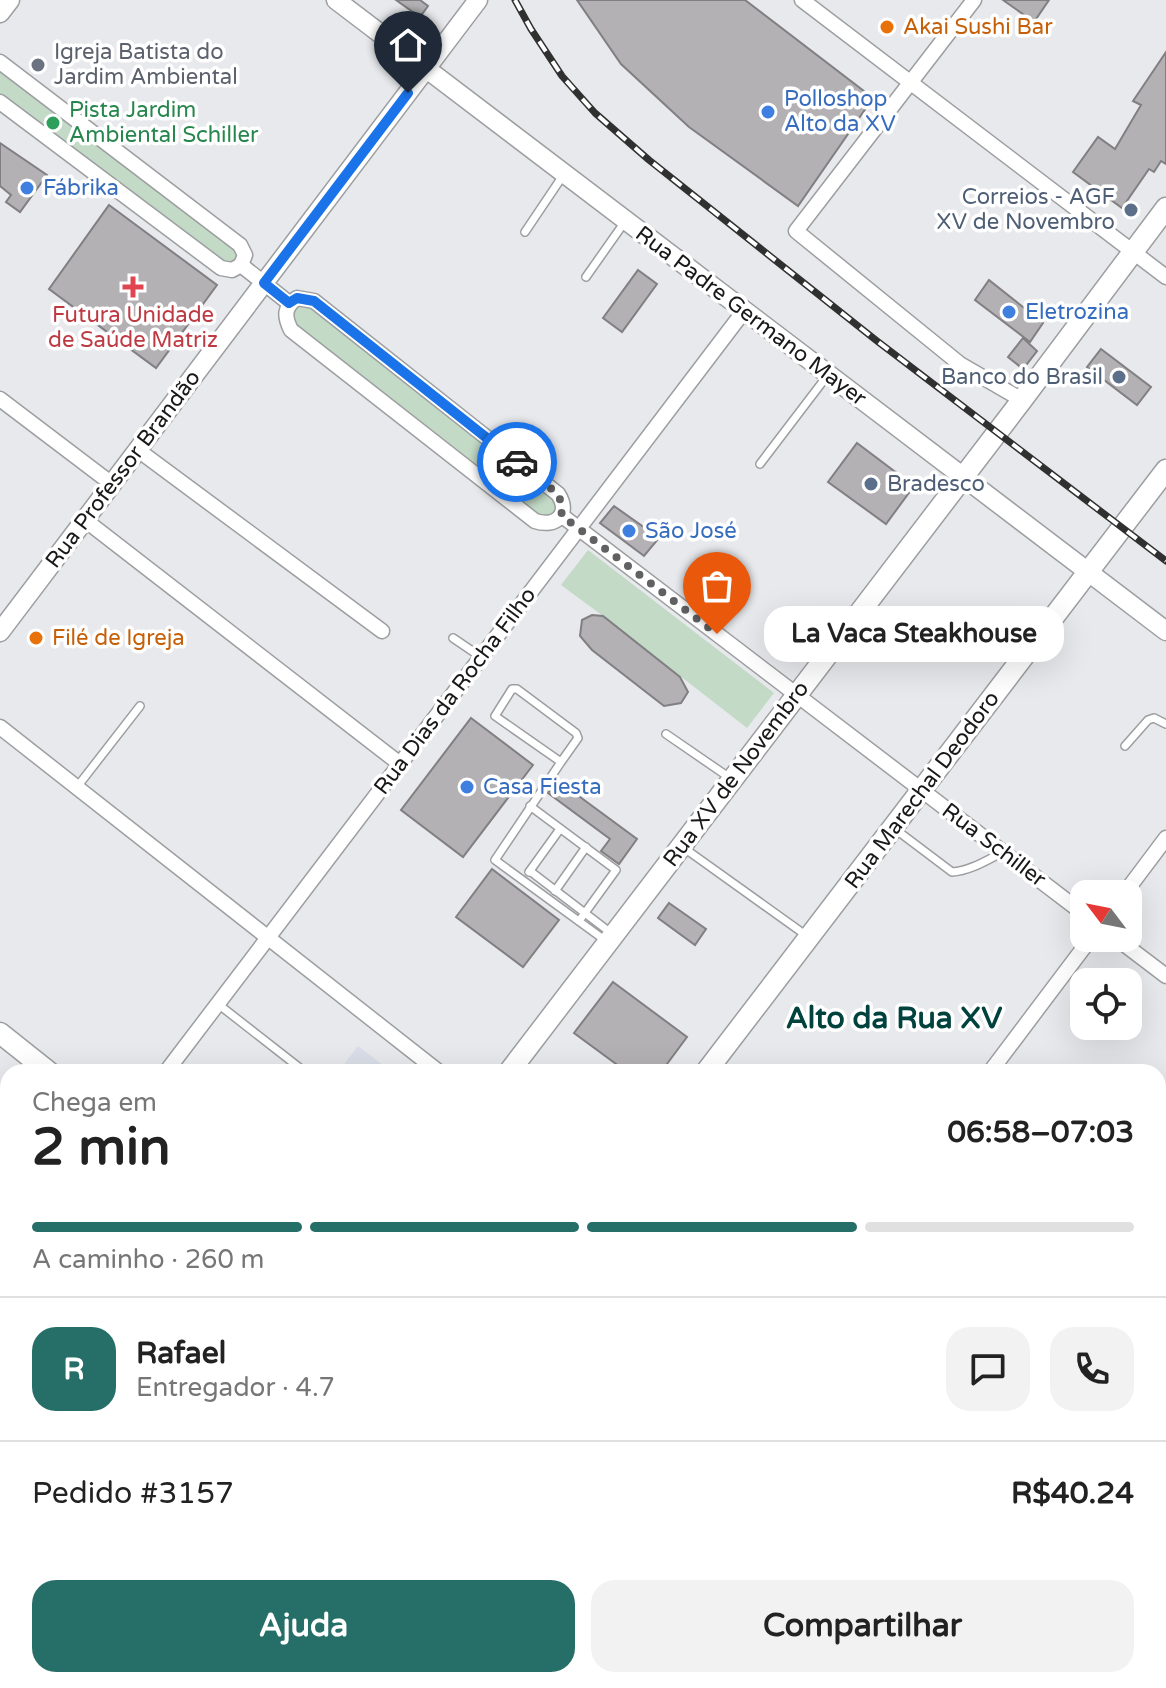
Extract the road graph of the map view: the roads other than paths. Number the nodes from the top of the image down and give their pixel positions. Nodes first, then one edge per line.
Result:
1 (10, 0) edge
2 (336, 0) edge
3 (802, 0) edge
4 (974, 0) edge
5 (474, 2) edge
6 (0, 13) edge
7 (0, 62) edge
8 (426, 69) junction
9 (910, 83) junction
10 (0, 102) edge
11 (564, 174) junction
12 (1166, 208) edge
13 (625, 220) junction
14 (525, 232) dead end
15 (1133, 252) junction
16 (241, 265) junction
17 (586, 277) dead end
18 (1166, 277) edge
19 (264, 283) junction
20 (289, 303) junction
21 (744, 311) junction
22 (828, 375) junction
23 (0, 399) edge
24 (1022, 400) junction
25 (138, 450) junction
26 (760, 464) dead end
27 (1166, 470) edge
28 (963, 477) junction
29 (112, 484) junction
30 (561, 515) junction
31 (85, 520) junction
32 (579, 529) junction
33 (1089, 572) junction
34 (382, 631) dead end
35 (1166, 631) edge
36 (0, 632) edge
37 (453, 638) dead end
38 (481, 657) junction
39 (796, 694) junction
40 (140, 706) dead end
41 (1166, 724) edge
42 (0, 727) edge
43 (666, 734) dead end
44 (1125, 746) dead end
45 (561, 762) junction
46 (400, 764) junction
47 (732, 779) junction
48 (77, 787) junction
49 (921, 790) junction
50 (530, 806) junction
51 (894, 827) junction
52 (560, 829) junction
53 (1166, 838) edge
54 (681, 846) junction
55 (586, 847) junction
56 (1003, 852) junction
57 (530, 871) junction
58 (523, 880) junction
59 (1134, 880) edge
60 (555, 891) junction
61 (1070, 903) edge
62 (585, 914) junction
63 (579, 921) junction
64 (268, 938) junction
65 (610, 938) junction
66 (809, 938) junction
67 (1080, 952) edge
68 (1134, 952) edge
69 (1166, 976) edge
70 (218, 1004) junction
71 (0, 1033) edge
72 (39, 1064) edge
73 (173, 1064) edge
74 (295, 1064) edge
75 (429, 1064) edge
76 (515, 1064) edge
77 (712, 1064) edge
78 (996, 1064) edge

1 - 6 street
2 - 8 street, Rua Padre Germano Mayer
3 - 9 street
4 - 9 street
5 - 8 street, Rua Professor Brandão
7 - 16 street, Rua Schiller
8 - 11 street, Rua Padre Germano Mayer
8 - 19 street, Rua Professor Brandão
9 - 15 street
9 - 24 street
10 - 16 street, Rua Schiller
11 - 13 street, Rua Padre Germano Mayer
11 - 14 lane
12 - 15 main road, Rua XV de Novembro
13 - 17 lane
13 - 21 street, Rua Padre Germano Mayer
15 - 18 street
15 - 24 main road, Rua XV de Novembro
16 - 19 street, Rua Schiller
19 - 20 street, Rua Schiller
19 - 25 street, Rua Professor Brandão
20 - 30 street, Rua Schiller
20 - 30 street
21 - 22 street, Rua Padre Germano Mayer
21 - 32 street, Rua Dias da Rocha Filho
22 - 26 lane
22 - 28 street, Rua Padre Germano Mayer
23 - 29 street
24 - 28 main road, Rua XV de Novembro
25 - 29 street, Rua Professor Brandão
25 - 34 street
27 - 33 main road, Rua Marechal Deodoro
28 - 33 street, Rua Padre Germano Mayer
28 - 39 main road, Rua XV de Novembro
29 - 31 street, Rua Professor Brandão
30 - 32 street, Rua Schiller
31 - 36 street, Rua Professor Brandão
31 - 46 street
32 - 38 street, Rua Dias da Rocha Filho
32 - 39 street, Rua Schiller
33 - 35 street, Rua Padre Germano Mayer
33 - 49 main road, Rua Marechal Deodoro
37 - 38 lane
38 - 46 street, Rua Dias da Rocha Filho
39 - 47 main road, Rua XV de Novembro
39 - 49 street, Rua Schiller
40 - 48 lane
41 - 44 lane
42 - 48 street
43 - 47 lane
45 - 45 lane
45 - 50 lane
46 - 64 street, Rua Dias da Rocha Filho
47 - 54 main road, Rua XV de Novembro
48 - 64 street
49 - 51 main road, Rua Marechal Deodoro
49 - 56 street, Rua Schiller
50 - 52 lane
50 - 58 lane
51 - 56 lane
51 - 66 main road, Rua Marechal Deodoro
52 - 55 lane
52 - 57 lane
53 - 59 street
54 - 65 main road, Rua XV de Novembro
54 - 66 lane
55 - 60 lane
55 - 62 lane
56 - 61 street, Rua Schiller
57 - 58 lane
57 - 60 lane
58 - 63 lane
60 - 62 lane
62 - 63 lane
62 - 65 lane
63 - 65 lane
64 - 70 street, Rua Dias da Rocha Filho
64 - 75 street
65 - 76 main road, Rua XV de Novembro
66 - 77 main road, Rua Marechal Deodoro
67 - 78 street
68 - 69 street
70 - 73 street, Rua Dias da Rocha Filho
70 - 74 lane
71 - 72 main road

